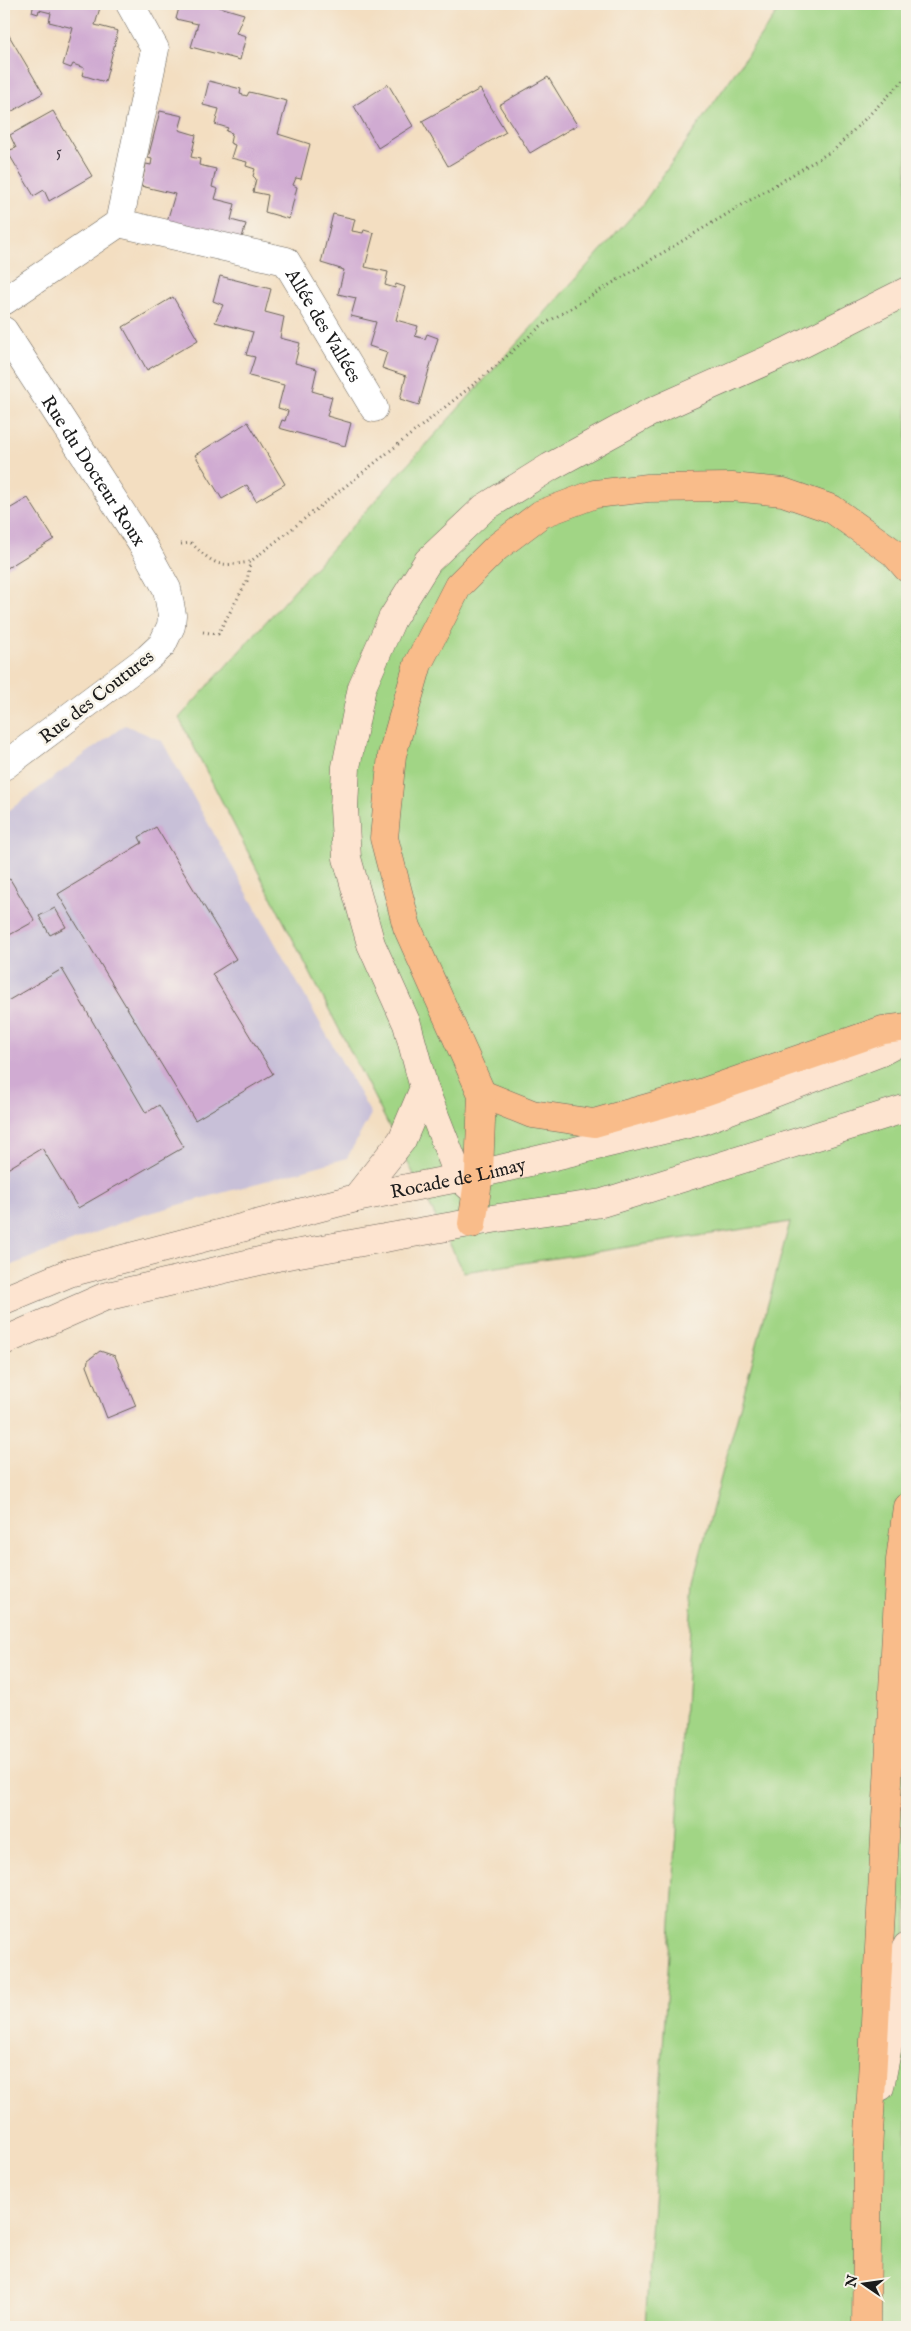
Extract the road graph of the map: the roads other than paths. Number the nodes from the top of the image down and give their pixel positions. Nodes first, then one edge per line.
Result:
1 (130, 4) edge
2 (119, 223) junction
3 (907, 291) edge
4 (4, 301) edge
5 (4, 331) edge
6 (374, 408) dead end
7 (907, 568) edge
8 (171, 621) joint
9 (4, 766) edge
10 (907, 1027) edge
11 (907, 1038) edge
12 (424, 1088) junction
13 (482, 1094) junction
14 (907, 1108) edge
15 (471, 1181) junction
16 (356, 1198) junction
17 (485, 1221) junction
18 (4, 1300) edge
19 (4, 1342) edge
20 (907, 1507) edge
21 (907, 1946) edge
22 (868, 2152) junction
23 (866, 2327) edge

1 - 2 street
2 - 4 street
2 - 6 street, Allée des Vallées
3 - 12 main road
5 - 8 street, Rue du Docteur Roux
7 - 13 main road
8 - 9 street, Rue des Coutures
10 - 13 main road
11 - 15 main road, Rocade de Limay
12 - 15 main road
12 - 16 main road
13 - 15 main road
14 - 17 main road
15 - 16 main road, Rocade de Limay
15 - 17 main road
16 - 18 main road, Rocade de Limay
17 - 19 main road
20 - 22 main road
21 - 22 main road
22 - 23 main road

